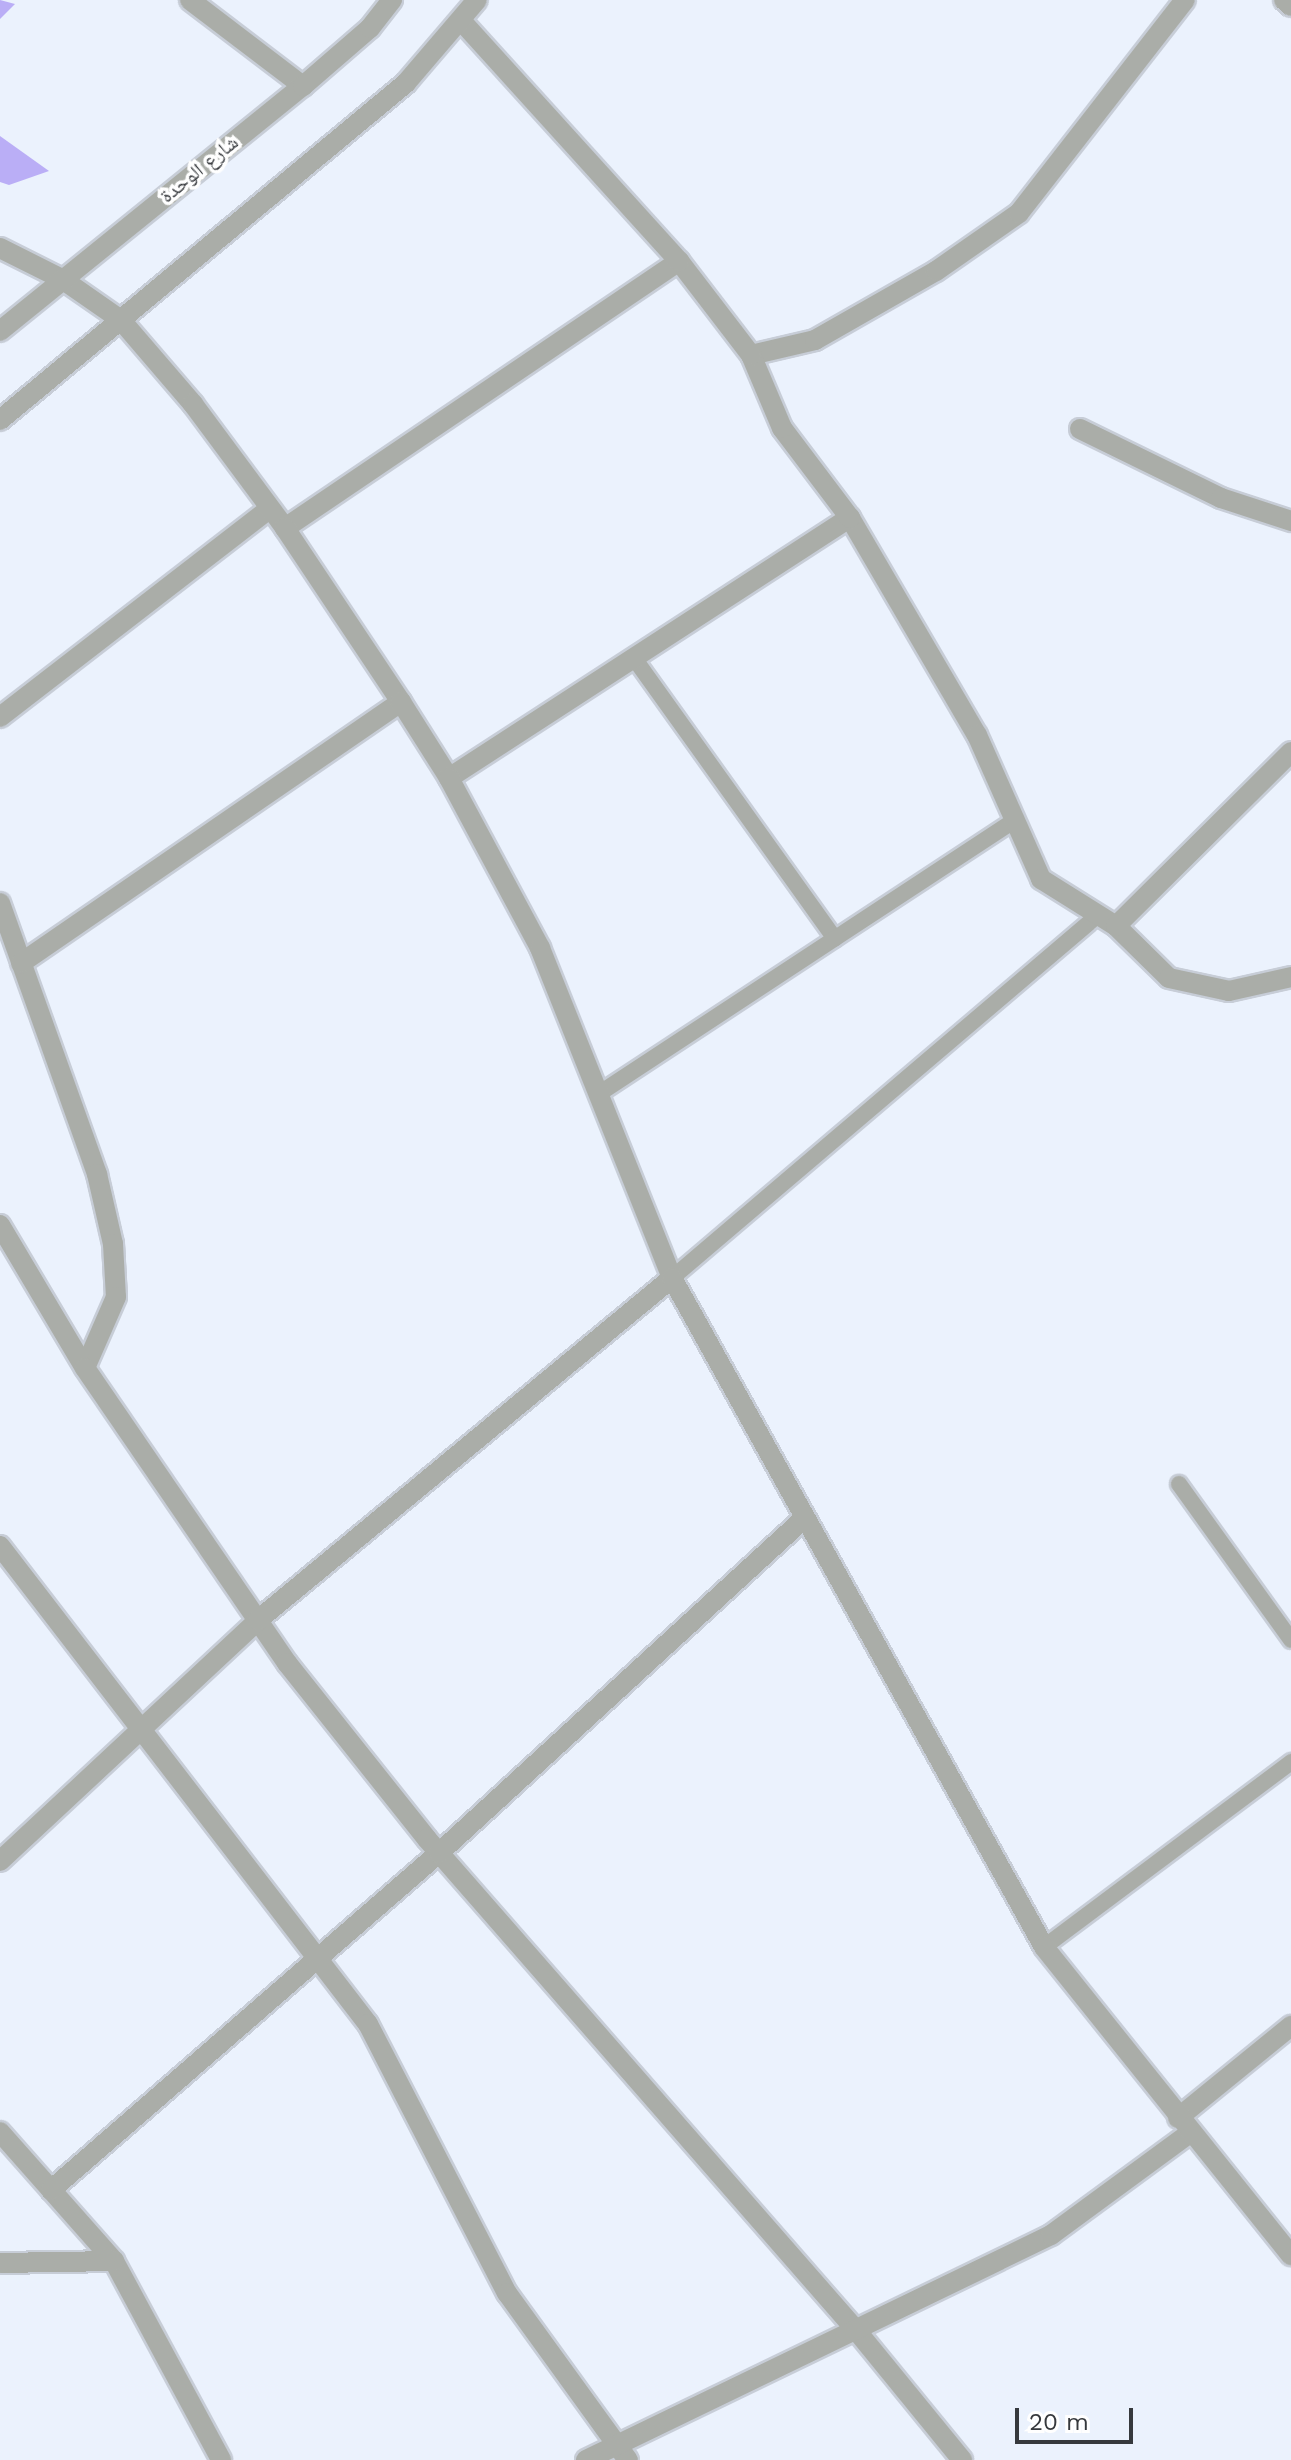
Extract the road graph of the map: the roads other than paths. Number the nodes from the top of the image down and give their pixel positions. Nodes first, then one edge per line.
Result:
1 (190, 0) edge
2 (392, 0) edge
3 (477, 0) edge
4 (1185, 0) edge
5 (1284, 0) edge
6 (1291, 6) edge
7 (461, 21) junction
8 (303, 86) junction
9 (0, 248) edge
10 (679, 261) junction
11 (62, 279) junction
12 (121, 320) junction
13 (0, 331) edge
14 (751, 355) junction
15 (0, 420) edge
16 (1080, 429) dead end
17 (270, 508) junction
18 (850, 518) junction
19 (1291, 521) edge
20 (285, 528) junction
21 (634, 658) junction
22 (401, 702) junction
23 (0, 717) edge
24 (1291, 752) edge
25 (449, 778) junction
26 (1015, 820) junction
27 (0, 903) edge
28 (1107, 921) junction
29 (835, 939) junction
30 (21, 963) junction
31 (1291, 977) edge
32 (597, 1095) junction
33 (0, 1225) edge
34 (672, 1278) junction
35 (85, 1368) junction
36 (1179, 1484) dead end
37 (805, 1518) junction
38 (0, 1546) edge
39 (258, 1620) junction
40 (1291, 1640) edge
41 (140, 1727) junction
42 (1291, 1762) edge
43 (439, 1853) junction
44 (0, 1861) edge
45 (1044, 1947) junction
46 (318, 1958) junction
47 (1291, 2026) edge
48 (1184, 2125) junction
49 (0, 2132) edge
50 (51, 2190) junction
51 (1291, 2255) edge
52 (114, 2261) junction
53 (0, 2263) edge
54 (856, 2330) junction
55 (622, 2453) edge
56 (221, 2460) edge
57 (586, 2460) edge
58 (962, 2460) edge

1 - 8 street
2 - 8 street, شارع الوحدة
3 - 7 street
4 - 14 street
5 - 6 street
7 - 10 street
7 - 12 street
8 - 11 street, شارع الوحدة
9 - 11 street
10 - 14 street
10 - 20 street
11 - 12 street
11 - 13 street, شارع الوحدة
12 - 15 street
12 - 17 street
14 - 18 street
16 - 19 street
17 - 20 street
17 - 23 street
18 - 21 street
18 - 26 street
20 - 22 street
21 - 25 street
21 - 29 lane
22 - 25 street
22 - 30 street
24 - 28 street
25 - 32 street
26 - 28 street
26 - 29 lane
27 - 30 street
28 - 31 street
28 - 34 lane
29 - 32 lane
30 - 35 street
32 - 34 street
33 - 35 street
34 - 37 street
34 - 39 street
35 - 39 street
36 - 40 lane
37 - 43 street
37 - 45 street
38 - 41 street
39 - 41 street
39 - 43 street
41 - 44 street
41 - 46 street
42 - 45 lane
43 - 46 street
43 - 54 street
45 - 48 street
46 - 50 street
46 - 55 street
47 - 48 street
48 - 51 street
48 - 54 street
49 - 50 street
50 - 52 street
52 - 53 street
52 - 56 street
54 - 55 street
54 - 58 street
55 - 57 street

